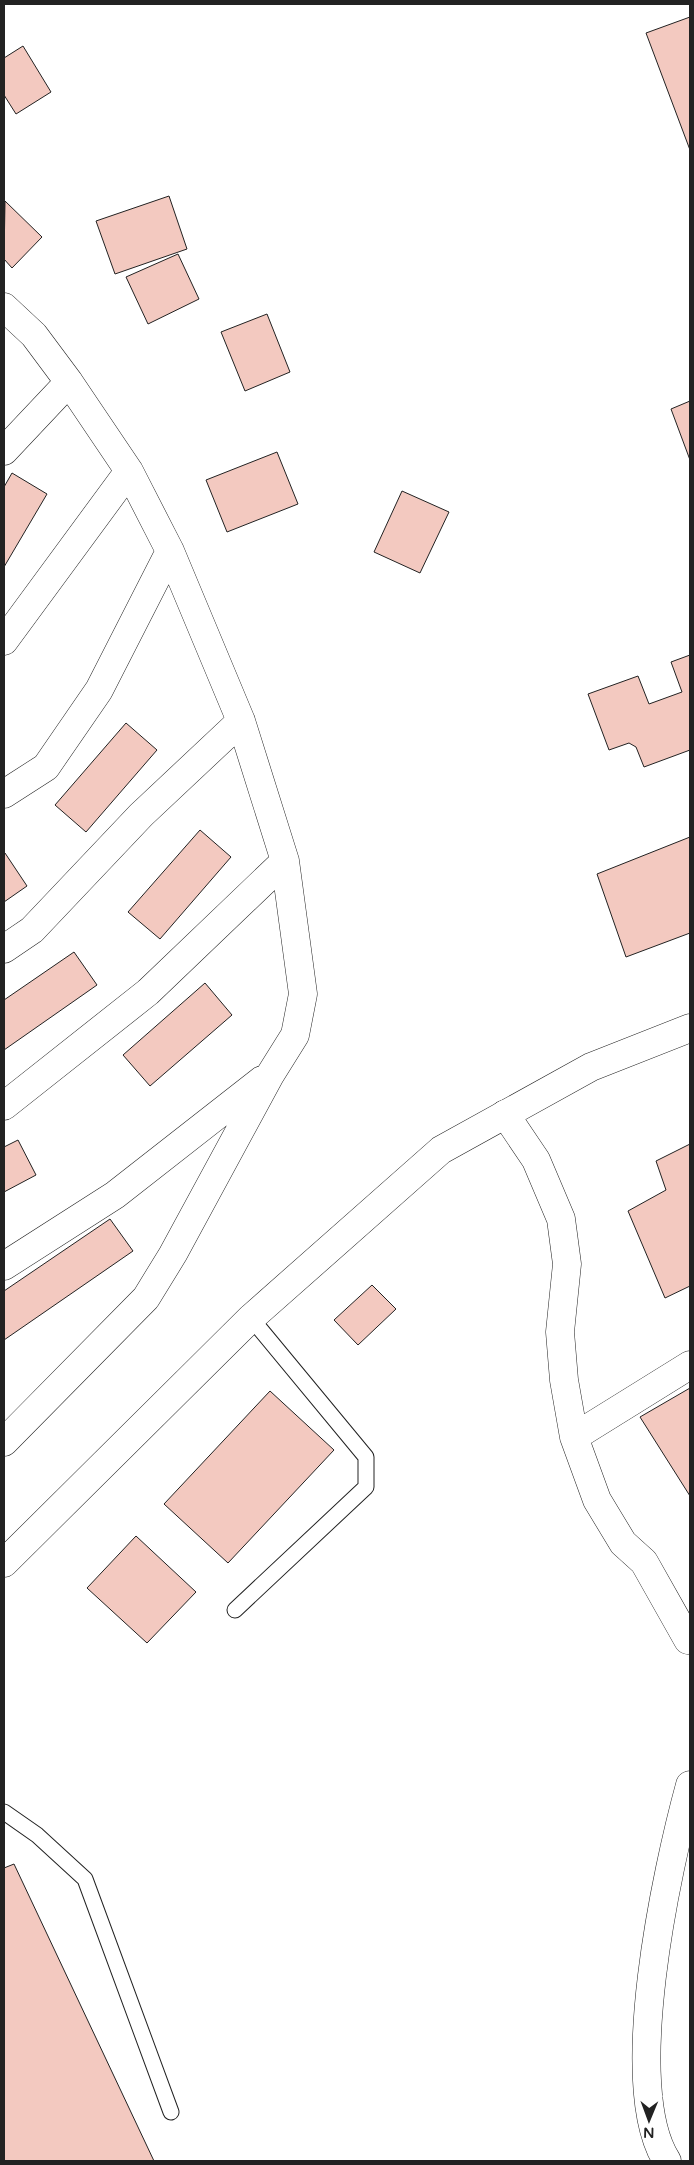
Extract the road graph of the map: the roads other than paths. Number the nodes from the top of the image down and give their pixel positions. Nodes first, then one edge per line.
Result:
1 (4, 307) edge
2 (69, 382) junction
3 (4, 451) edge
4 (129, 471) junction
5 (170, 551) junction
6 (4, 641) edge
7 (241, 721) junction
8 (4, 794) edge
9 (285, 861) junction
10 (4, 949) edge
11 (690, 1028) edge
12 (270, 1074) junction
13 (4, 1106) edge
14 (505, 1114) junction
15 (4, 1266) edge
16 (251, 1318) junction
17 (690, 1365) edge
18 (574, 1438) junction
19 (4, 1442) edge
20 (4, 1563) edge
21 (235, 1610) dead end
22 (690, 1642) edge
23 (690, 1785) edge
24 (4, 1812) edge
25 (171, 2112) dead end
26 (667, 2161) edge

1 - 2 street
2 - 3 street
2 - 4 street
4 - 5 street
4 - 6 street
5 - 7 street
5 - 8 street
7 - 9 street
7 - 10 street
9 - 12 street
9 - 13 street
11 - 14 street
12 - 15 street
12 - 19 street
14 - 16 street
14 - 18 street
16 - 20 street
16 - 21 lane
17 - 18 street
18 - 22 street
23 - 26 street
24 - 25 lane

